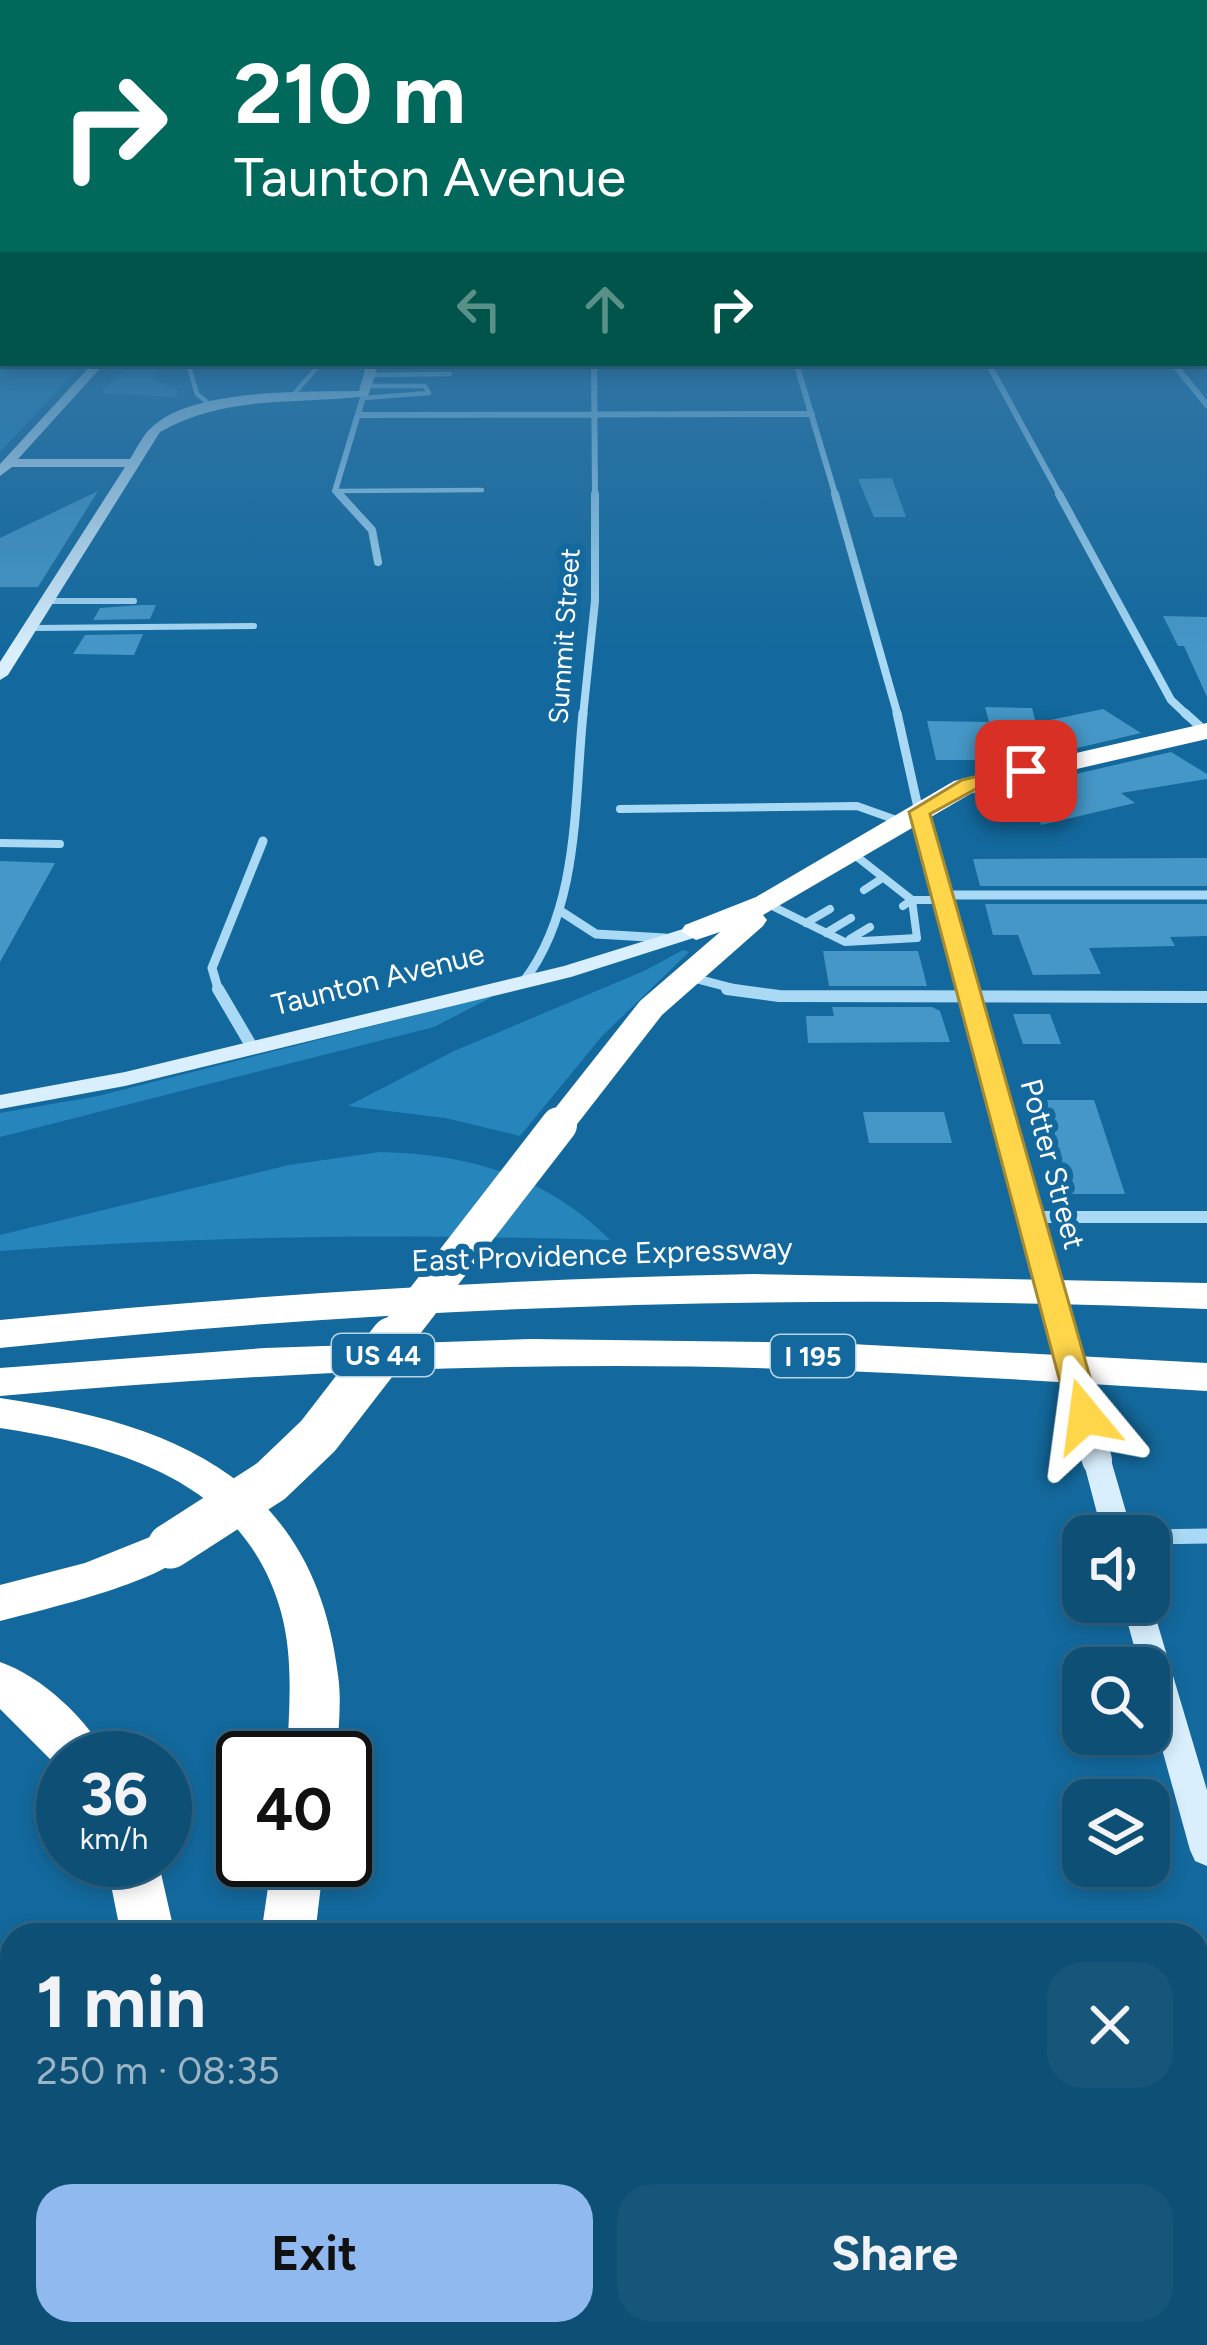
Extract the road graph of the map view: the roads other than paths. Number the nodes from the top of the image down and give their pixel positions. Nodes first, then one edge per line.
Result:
1 (35, 433) edge
2 (155, 433) edge
3 (352, 433) edge
4 (595, 433) edge
5 (818, 433) edge
6 (1026, 433) edge
7 (135, 463) junction
8 (4, 468) edge
9 (482, 490) dead end
10 (335, 491) junction
11 (378, 562) dead end
12 (50, 601) junction
13 (134, 601) dead end
14 (254, 626) dead end
15 (33, 628) junction
16 (0, 675) edge
17 (1206, 731) edge
18 (620, 809) dead end
19 (910, 817) junction
20 (263, 841) dead end
21 (0, 843) edge
22 (60, 844) dead end
23 (851, 852) junction
24 (881, 879) junction
25 (899, 889) junction
26 (864, 890) dead end
27 (1207, 895) edge
28 (884, 898) dead end
29 (943, 898) junction
30 (766, 903) junction
31 (907, 903) junction
32 (830, 909) dead end
33 (562, 912) junction
34 (851, 918) dead end
35 (806, 923) junction
36 (870, 927) dead end
37 (695, 931) junction
38 (826, 933) junction
39 (845, 942) junction
40 (685, 975) junction
41 (524, 982) junction
42 (970, 997) junction
43 (1207, 997) edge
44 (252, 1047) junction
45 (0, 1102) edge
46 (1207, 1217) edge
47 (1033, 1228) junction
48 (1207, 1296) edge
49 (0, 1334) edge
50 (1207, 1376) edge
51 (0, 1382) edge
52 (0, 1413) edge
53 (1112, 1515) edge
54 (1207, 1536) edge
55 (1170, 1537) edge
56 (0, 1604) edge
57 (1143, 1623) edge
58 (0, 1682) edge
59 (57, 1731) edge
60 (313, 1731) edge
61 (1206, 1841) edge
62 (138, 1887) edge
63 (294, 1887) edge
64 (145, 1923) edge
65 (290, 1923) edge

1 - 8 street
2 - 7 street
3 - 10 street
4 - 33 street, Summit Street
5 - 19 street
6 - 17 street
7 - 8 street
7 - 12 street
9 - 10 lane
10 - 11 street
12 - 13 lane
12 - 15 street
14 - 15 lane
15 - 16 street
17 - 19 highway, Taunton Avenue / US 44
18 - 19 lane
19 - 23 highway, Taunton Avenue / US 44
19 - 29 street, Potter Street
20 - 44 street
21 - 22 lane
23 - 24 lane
23 - 30 highway, Taunton Avenue / US 44
24 - 25 lane
24 - 26 lane
25 - 28 lane
25 - 31 lane
27 - 29 street
29 - 31 lane
29 - 42 street, Potter Street
30 - 35 lane
30 - 37 highway, Taunton Avenue / US 44
30 - 40 highway, Taunton Avenue / US 44
31 - 39 lane
32 - 35 lane
33 - 37 street
33 - 41 street, Summit Street
34 - 38 lane
35 - 38 lane
36 - 39 lane
37 - 41 street, Taunton Avenue
38 - 39 lane
40 - 42 street
40 - 56 highway, US 44, bridge
41 - 44 street, Taunton Avenue
42 - 43 street
42 - 47 street, Potter Street
44 - 45 street, Taunton Avenue
46 - 47 street
47 - 53 street, Potter Street, bridge
48 - 49 highway, East Providence Expressway
50 - 51 highway, I 195
52 - 60 highway
54 - 55 street
57 - 61 street
58 - 59 highway
62 - 64 highway
63 - 65 highway

